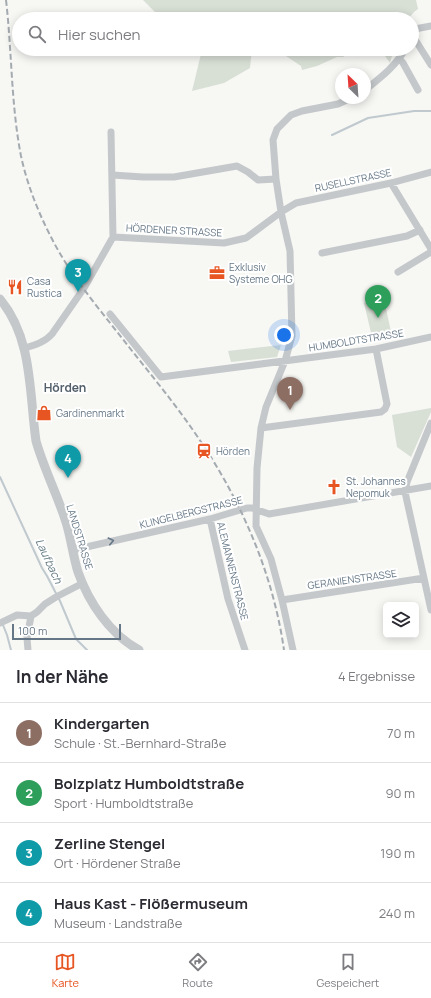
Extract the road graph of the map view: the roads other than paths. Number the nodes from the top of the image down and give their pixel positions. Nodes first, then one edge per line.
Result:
1 (431, 26) edge
2 (419, 28) edge
3 (419, 45) edge
4 (402, 56) edge
5 (400, 59) junction
6 (431, 65) edge
7 (371, 85) edge
8 (418, 90) dead end
9 (338, 104) edge
10 (111, 132) dead end
11 (431, 172) edge
12 (112, 175) junction
13 (276, 179) junction
14 (391, 183) junction
15 (281, 212) junction
16 (420, 230) junction
17 (113, 237) junction
18 (431, 249) edge
19 (431, 252) edge
20 (322, 253) dead end
21 (398, 272) dead end
22 (0, 299) edge
23 (110, 314) dead end
24 (431, 337) edge
25 (25, 348) junction
26 (376, 349) junction
27 (285, 361) junction
28 (431, 423) edge
29 (261, 428) junction
30 (431, 486) edge
31 (405, 492) junction
32 (256, 509) junction
33 (210, 519) junction
34 (73, 550) junction
35 (424, 578) junction
36 (82, 582) junction
37 (282, 600) junction
38 (431, 610) edge
39 (31, 616) junction
40 (0, 623) edge
41 (28, 650) edge
42 (139, 650) edge
43 (244, 650) edge
44 (293, 650) edge

1 - 2 street
3 - 6 street
4 - 5 street
5 - 7 street
5 - 8 street
9 - 13 street
10 - 12 street
11 - 14 street, RUSELLSTRASSE
12 - 13 street
12 - 17 street
13 - 15 street
14 - 15 street, RUSELLSTRASSE
14 - 16 street
15 - 17 street, HÖRDENER STRASSE
15 - 27 street
16 - 18 street
16 - 20 street
17 - 25 street, HÖRDENER STRASSE
19 - 21 street
22 - 25 street, LANDSTRASSE
23 - 27 street, HUMBOLDTSTRASSE
24 - 26 street, HUMBOLDTSTRASSE
25 - 34 street, LANDSTRASSE
26 - 27 street, HUMBOLDTSTRASSE
26 - 29 street
27 - 29 street
28 - 31 street
29 - 32 street
30 - 31 street, KLINGELBERGSTRASSE
31 - 32 street, KLINGELBERGSTRASSE
31 - 35 street
32 - 33 street, KLINGELBERGSTRASSE
32 - 37 street
34 -> 33 street, KLINGELBERGSTRASSE
33 - 43 street, ALEMANNENSTRASSE
34 - 36 street, LANDSTRASSE
35 - 37 street, GERANIENSTRASSE
35 - 38 street
36 - 39 street
36 - 42 street, LANDSTRASSE
37 - 44 street
39 - 40 street
39 - 41 street

